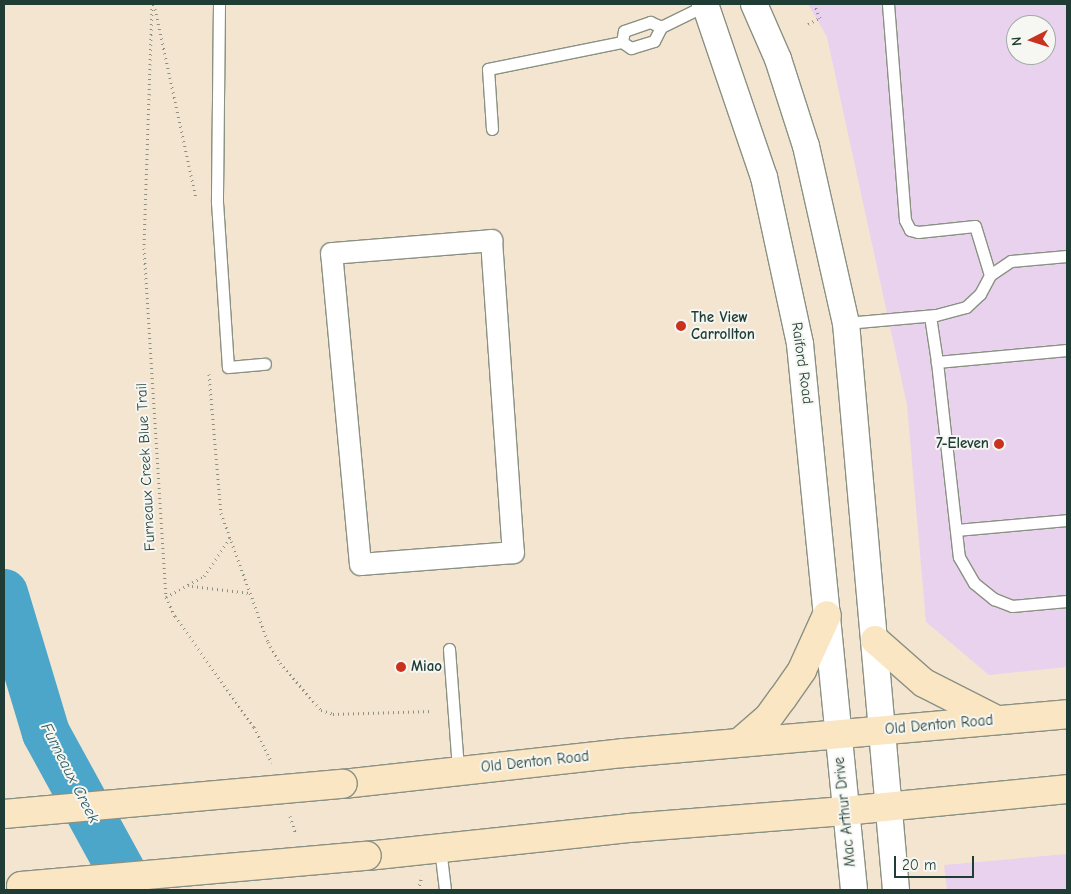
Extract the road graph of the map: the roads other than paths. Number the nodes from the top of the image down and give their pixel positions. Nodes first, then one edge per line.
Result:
1 (219, 4) edge
2 (707, 4) edge
3 (754, 4) edge
4 (888, 4) edge
5 (661, 27) junction
6 (622, 42) junction
7 (492, 129) dead end
8 (1067, 256) edge
9 (990, 275) junction
10 (930, 316) junction
11 (846, 323) junction
12 (1067, 350) edge
13 (937, 362) junction
14 (265, 364) dead end
15 (1067, 520) edge
16 (956, 530) junction
17 (394, 562) joint
18 (1067, 600) edge
19 (827, 615) junction
20 (875, 640) junction
21 (449, 649) dead end
22 (1067, 714) edge
23 (997, 720) junction
24 (881, 730) junction
25 (837, 734) junction
26 (740, 742) junction
27 (458, 769) junction
28 (1067, 788) edge
29 (888, 807) junction
30 (844, 811) junction
31 (4, 814) edge
32 (440, 848) junction
33 (12, 886) edge
34 (445, 890) edge
35 (854, 890) edge
36 (896, 890) edge

1 - 14 lane
2 - 5 lane
2 - 19 street, Raiford Road
3 - 11 street
4 - 9 lane
5 - 6 lane
5 - 6 lane
6 - 7 lane
8 - 9 lane
9 - 10 lane
10 - 11 lane
10 - 13 lane
11 - 20 street
12 - 13 lane
13 - 16 lane
15 - 16 lane
16 - 18 lane
17 - 17 street
19 - 25 street, Raiford Road
19 - 26 main road
20 - 23 main road
20 - 24 street
21 - 27 lane
22 - 23 main road, Old Denton Road
23 - 24 main road, Old Denton Road
24 - 25 main road, Old Denton Road
24 - 29 street
25 - 26 main road, Old Denton Road
25 - 30 street, Mac Arthur Drive
26 - 27 main road, Old Denton Road
27 - 31 main road, Old Denton Road, bridge
28 - 29 main road
29 - 30 main road
29 - 36 street
30 - 32 main road
30 - 35 street, Mac Arthur Drive
32 - 33 main road, bridge
32 - 34 lane

